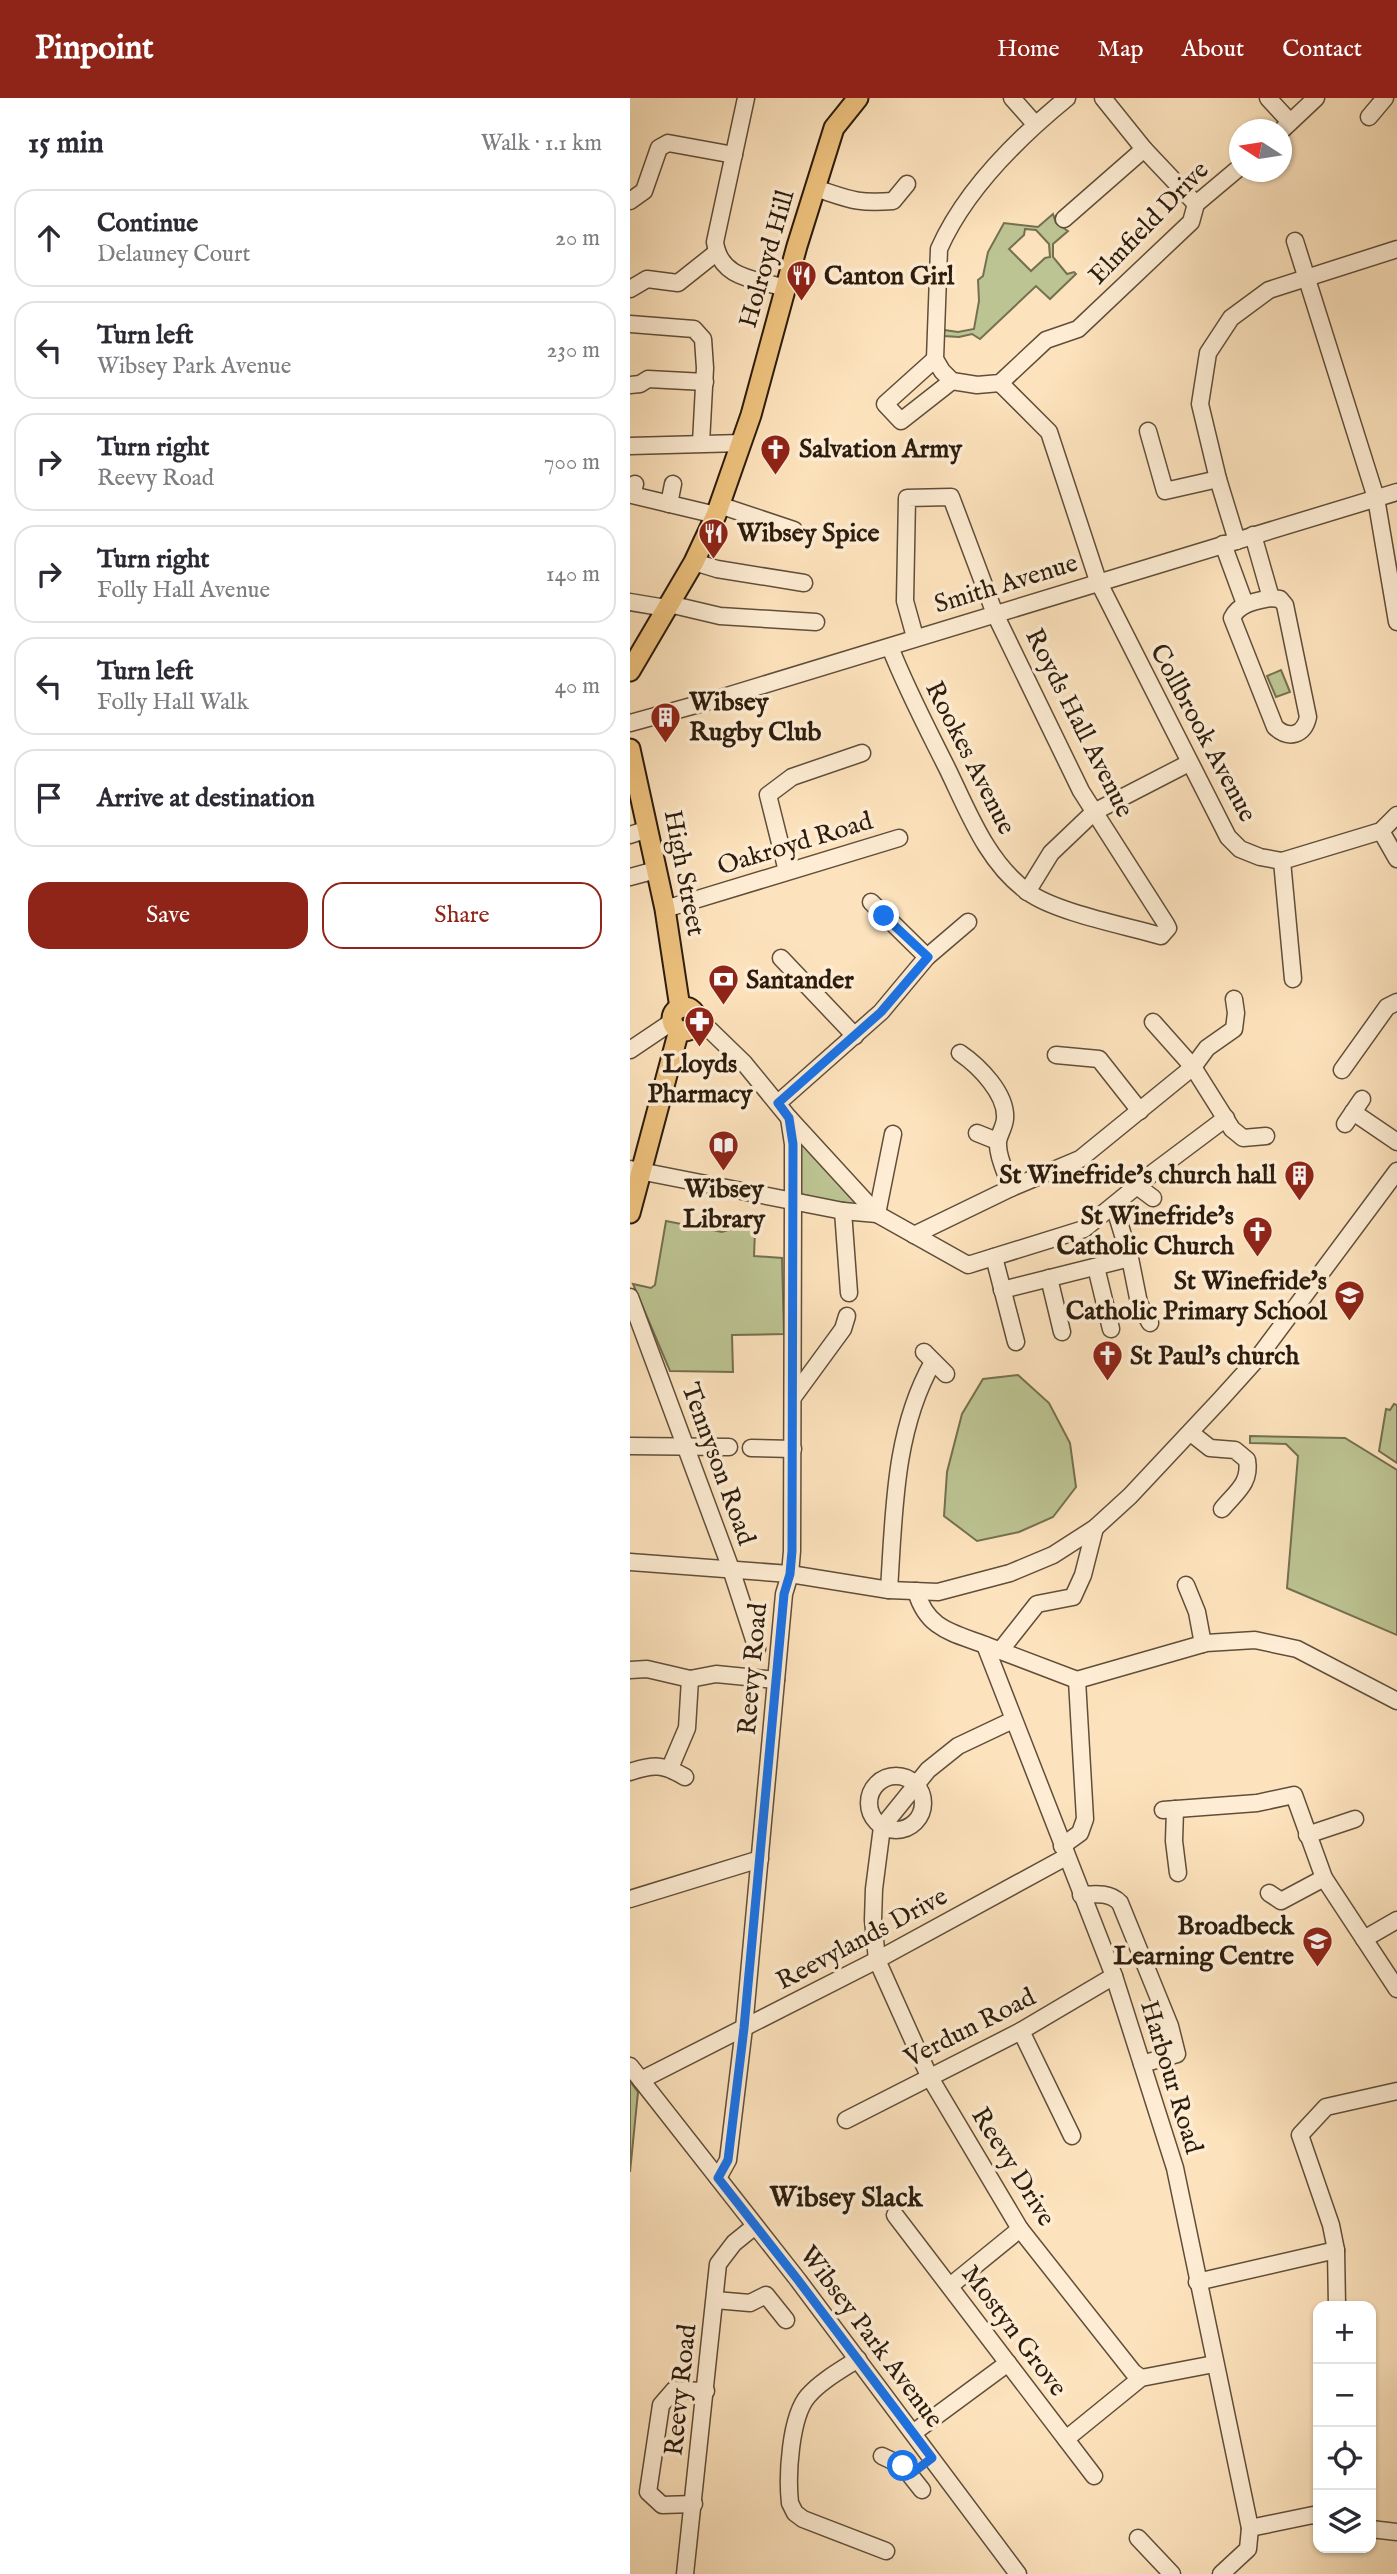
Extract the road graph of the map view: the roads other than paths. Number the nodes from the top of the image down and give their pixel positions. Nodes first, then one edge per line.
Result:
1 (746, 98) edge
2 (858, 98) edge
3 (1012, 98) edge
4 (1067, 98) edge
5 (1104, 98) edge
6 (1268, 98) edge
7 (1316, 98) edge
8 (1385, 98) edge
9 (1368, 117) dead end
10 (1282, 119) edge
11 (1292, 120) edge
12 (1035, 124) junction
13 (1143, 149) junction
14 (734, 155) junction
15 (1229, 176) edge
16 (907, 184) dead end
17 (815, 188) junction
18 (630, 201) edge
19 (1196, 204) junction
20 (1065, 219) dead end
21 (1295, 241) dead end
22 (1397, 249) edge
23 (717, 252) junction
24 (1308, 278) junction
25 (785, 288) junction
26 (630, 289) edge
27 (630, 324) edge
28 (935, 359) junction
29 (952, 381) junction
30 (705, 382) junction
31 (1000, 383) junction
32 (630, 384) edge
33 (1148, 430) dead end
34 (701, 443) junction
35 (742, 443) junction
36 (630, 446) edge
37 (1218, 479) junction
38 (673, 484) dead end
39 (633, 490) dead end
40 (1397, 492) edge
41 (1376, 498) junction
42 (669, 504) junction
43 (718, 510) junction
44 (794, 530) dead end
45 (1253, 536) junction
46 (1230, 543) junction
47 (694, 562) junction
48 (1098, 581) junction
49 (804, 583) dead end
50 (1271, 598) junction
51 (630, 602) edge
52 (1245, 604) junction
53 (668, 606) junction
54 (995, 614) junction
55 (816, 622) dead end
56 (1397, 622) edge
57 (915, 637) junction
58 (890, 646) junction
59 (630, 671) edge
60 (630, 723) edge
61 (630, 749) edge
62 (862, 752) dead end
63 (1189, 763) junction
64 (1094, 812) junction
65 (1397, 815) edge
66 (1381, 831) junction
67 (639, 832) edge
68 (899, 838) dead end
69 (1397, 859) edge
70 (1282, 861) junction
71 (656, 870) junction
72 (787, 871) junction
73 (630, 877) edge
74 (1027, 892) junction
75 (871, 902) dead end
76 (665, 909) junction
77 (968, 922) dead end
78 (1166, 924) joint
79 (928, 957) junction
80 (781, 958) dead end
81 (1293, 979) dead end
82 (1234, 999) dead end
83 (1397, 1002) edge
84 (682, 1020) junction
85 (1153, 1022) dead end
86 (855, 1036) junction
87 (630, 1050) edge
88 (960, 1053) dead end
89 (1056, 1055) dead end
90 (1193, 1067) junction
91 (1342, 1070) dead end
92 (778, 1103) junction
93 (1140, 1111) junction
94 (1353, 1111) dead end
95 (789, 1118) junction
96 (1226, 1118) junction
97 (977, 1133) dead end
98 (893, 1134) dead end
99 (1266, 1136) dead end
100 (997, 1141) junction
101 (1397, 1143) edge
102 (635, 1170) edge
103 (1397, 1171) edge
104 (1137, 1186) junction
105 (1012, 1188) junction
106 (1153, 1198) dead end
107 (793, 1201) junction
108 (1114, 1206) junction
109 (843, 1211) junction
110 (630, 1213) edge
111 (877, 1214) junction
112 (914, 1235) junction
113 (994, 1257) junction
114 (1130, 1258) junction
115 (1096, 1267) junction
116 (1049, 1278) junction
117 (1002, 1290) junction
118 (849, 1293) dead end
119 (630, 1297) edge
120 (847, 1315) dead end
121 (1150, 1323) dead end
122 (1111, 1329) dead end
123 (1062, 1332) dead end
124 (1016, 1342) dead end
125 (946, 1374) dead end
126 (794, 1396) junction
127 (1191, 1433) junction
128 (630, 1446) edge
129 (685, 1446) junction
130 (729, 1447) dead end
131 (751, 1448) dead end
132 (793, 1449) junction
133 (1222, 1508) dead end
134 (1095, 1528) junction
135 (630, 1562) edge
136 (731, 1569) junction
137 (790, 1574) junction
138 (1186, 1585) dead end
139 (889, 1590) junction
140 (916, 1591) junction
141 (938, 1592) junction
142 (944, 1629) junction
143 (1203, 1643) junction
144 (992, 1648) junction
145 (757, 1649) dead end
146 (630, 1670) edge
147 (690, 1679) junction
148 (776, 1680) junction
149 (1077, 1680) junction
150 (1397, 1701) edge
151 (1013, 1720) junction
152 (670, 1768) junction
153 (630, 1772) edge
154 (685, 1777) dead end
155 (916, 1784) junction
156 (1355, 1819) dead end
157 (882, 1827) junction
158 (1307, 1835) junction
159 (1064, 1851) junction
160 (760, 1859) junction
161 (1178, 1872) dead end
162 (1324, 1878) junction
163 (1269, 1893) dead end
164 (1082, 1895) junction
165 (630, 1899) edge
166 (1397, 1920) edge
167 (1364, 1939) junction
168 (877, 1960) junction
169 (1114, 1976) junction
170 (1397, 1989) edge
171 (744, 2028) junction
172 (1021, 2031) junction
173 (1142, 2064) junction
174 (630, 2066) edge
175 (929, 2076) junction
176 (641, 2080) junction
177 (1397, 2091) edge
178 (846, 2120) dead end
179 (1072, 2136) dead end
180 (718, 2178) junction
181 (895, 2215) dead end
182 (755, 2226) junction
183 (1020, 2230) junction
184 (1335, 2250) junction
185 (1197, 2281) junction
186 (950, 2286) junction
187 (715, 2300) junction
188 (1337, 2301) edge
189 (786, 2320) dead end
190 (858, 2359) junction
191 (1008, 2363) junction
192 (1214, 2364) junction
193 (1141, 2378) junction
194 (705, 2391) junction
195 (913, 2433) junction
196 (1066, 2439) junction
197 (882, 2456) dead end
198 (932, 2458) junction
199 (911, 2474) junction
200 (1094, 2476) dead end
201 (922, 2490) dead end
202 (694, 2504) junction
203 (1313, 2515) edge
204 (1250, 2528) junction
205 (1376, 2530) edge
206 (1397, 2532) edge
207 (1138, 2538) dead end
208 (886, 2550) dead end
209 (1016, 2573) edge
210 (685, 2574) edge
211 (1172, 2574) edge
212 (1221, 2574) edge

1 - 14 street
2 - 17 main road, Holroyd Hill
3 - 12 street
4 - 12 street
5 - 13 street
6 - 10 street
7 - 11 street
8 - 9 street
12 - 28 street
13 - 19 street
13 - 20 street
14 - 18 street
14 - 23 street
15 - 19 street, Elmfield Drive
16 - 17 street
17 - 25 main road, Holroyd Hill
19 - 31 street, Elmfield Drive
21 - 24 street
22 - 24 street
23 - 25 street
23 - 26 street
24 - 37 street
24 - 41 street
25 - 35 main road, Holroyd Hill
27 - 30 street
28 - 29 street
28 - 29 street
29 - 31 street
30 - 32 street
30 - 34 street
31 - 48 street, Collbrook Avenue
33 - 37 street
34 - 35 street
34 - 36 street
35 - 43 main road
37 - 46 street
38 - 42 street
39 - 42 street
40 - 41 street, Smith Avenue
41 - 45 street, Smith Avenue
41 - 56 street
42 - 43 street
43 - 44 street
43 - 47 main road
45 - 46 street, Smith Avenue
45 - 50 street
46 - 48 street, Smith Avenue
46 - 52 street
47 - 49 street
47 - 53 main road
48 - 54 street, Smith Avenue
48 - 63 street, Collbrook Avenue
50 - 52 street
50 - 52 street
51 - 53 street
53 - 55 street
53 - 59 main road
54 - 57 street, Smith Avenue
54 - 57 street, Royds Hall Avenue
54 - 64 street, Royds Hall Avenue
57 - 58 street, Smith Avenue
58 - 60 street, Smith Avenue
58 - 74 street, Rookes Avenue
61 - 67 main road, High Street
62 - 72 street
63 - 64 street
63 - 70 street, Collbrook Avenue
64 - 74 street
64 - 78 street, Royds Hall Avenue
65 - 66 street
66 - 69 street
66 - 70 street
67 - 71 main road, High Street
68 - 72 street, Oakroyd Road
70 - 81 street
71 - 73 street
71 - 76 main road, High Street
72 - 76 street, Oakroyd Road
74 - 78 street, Rookes Avenue
75 - 79 street
76 - 84 main road, High Street
77 - 79 street
79 - 86 street
80 - 86 street
82 - 90 street
83 - 91 street
84 - 87 street
84 - 92 street
84 - 102 main road
85 - 90 street
86 - 92 street
88 - 100 street
89 - 93 street
90 - 93 street
90 - 96 street
92 - 95 street
93 - 105 street
94 - 101 street
95 - 107 street, Reevy Road
95 - 111 street
96 - 99 street
96 - 104 street
97 - 100 street
98 - 111 street
100 - 105 street
102 - 107 street
102 - 110 main road
103 - 127 street
104 - 106 street
104 - 108 street
105 - 112 street
107 - 109 street
107 - 126 street, Reevy Road
108 - 113 street
108 - 114 street
109 - 111 street
109 - 118 street
111 - 112 street
112 - 113 street
113 - 117 street
114 - 115 street
114 - 121 street
115 - 116 street
115 - 122 street
116 - 117 street
116 - 123 street
117 - 124 street
119 - 129 street, Tennyson Road
120 - 126 street
125 - 139 street
126 - 132 street, Reevy Road
127 - 133 street
127 - 134 street
128 - 129 street
129 - 130 street
129 - 136 street, Tennyson Road
131 - 132 street
132 - 137 street, Reevy Road
134 - 141 street
134 - 144 street
135 - 136 street
136 - 137 street
136 - 145 street, Tennyson Road
137 - 139 street
137 - 148 street, Reevy Road
138 - 143 street
139 - 140 street
140 - 141 street
140 - 142 street
141 - 142 street
142 - 144 street
143 - 149 street
143 - 150 street
144 - 149 street
144 - 151 street, Harbour Road
146 - 147 street
147 - 148 street
147 - 152 street
148 - 160 street, Reevy Road
149 - 159 street, Reevylands Drive
151 - 155 street
151 - 159 street, Harbour Road
152 - 153 street
152 - 154 street
155 - 157 street
155 - 157 street
155 - 157 street
156 - 158 street
157 - 168 street, Reevy Drive
158 - 161 street
158 - 162 street
159 - 164 street, Harbour Road
159 - 168 street, Reevylands Drive
160 - 165 street
160 - 171 street, Reevy Road
162 - 163 street
162 - 167 street
164 - 169 street, Harbour Road
164 - 173 street
166 - 167 street
167 - 170 street
168 - 171 street, Reevylands Drive
168 - 175 street, Reevy Drive
169 - 172 street, Verdun Road
169 - 173 street, Harbour Road
171 - 176 street, Reevylands Drive
171 - 180 street, Reevy Road
172 - 175 street, Verdun Road
172 - 179 street
173 - 185 street, Harbour Road
174 - 176 street, Wibsey Park Avenue
175 - 178 street, Verdun Road
175 - 183 street, Reevy Drive
176 - 180 street, Wibsey Park Avenue
177 - 184 street
180 - 182 street, Wibsey Park Avenue
181 - 186 street, Mostyn Grove
182 - 187 street, Reevy Road
182 - 190 street, Wibsey Park Avenue
183 - 186 street
183 - 193 street, Reevy Drive
184 - 185 street
184 - 188 street
185 - 192 street, Harbour Road
186 - 191 street, Mostyn Grove
187 - 189 street
187 - 194 street, Reevy Road
190 - 195 street, Wibsey Park Avenue
190 - 208 street
191 - 195 street
191 - 196 street, Mostyn Grove
192 - 193 street
192 - 204 street, Harbour Road
193 - 196 street
194 - 202 street, Reevy Road
194 - 202 street
195 - 198 street, Wibsey Park Avenue
196 - 200 street, Mostyn Grove
197 - 199 street
198 - 199 street
198 - 209 street, Wibsey Park Avenue
199 - 201 street
202 - 210 street, Reevy Road
203 - 204 street
204 - 212 street
205 - 206 street
207 - 211 street

